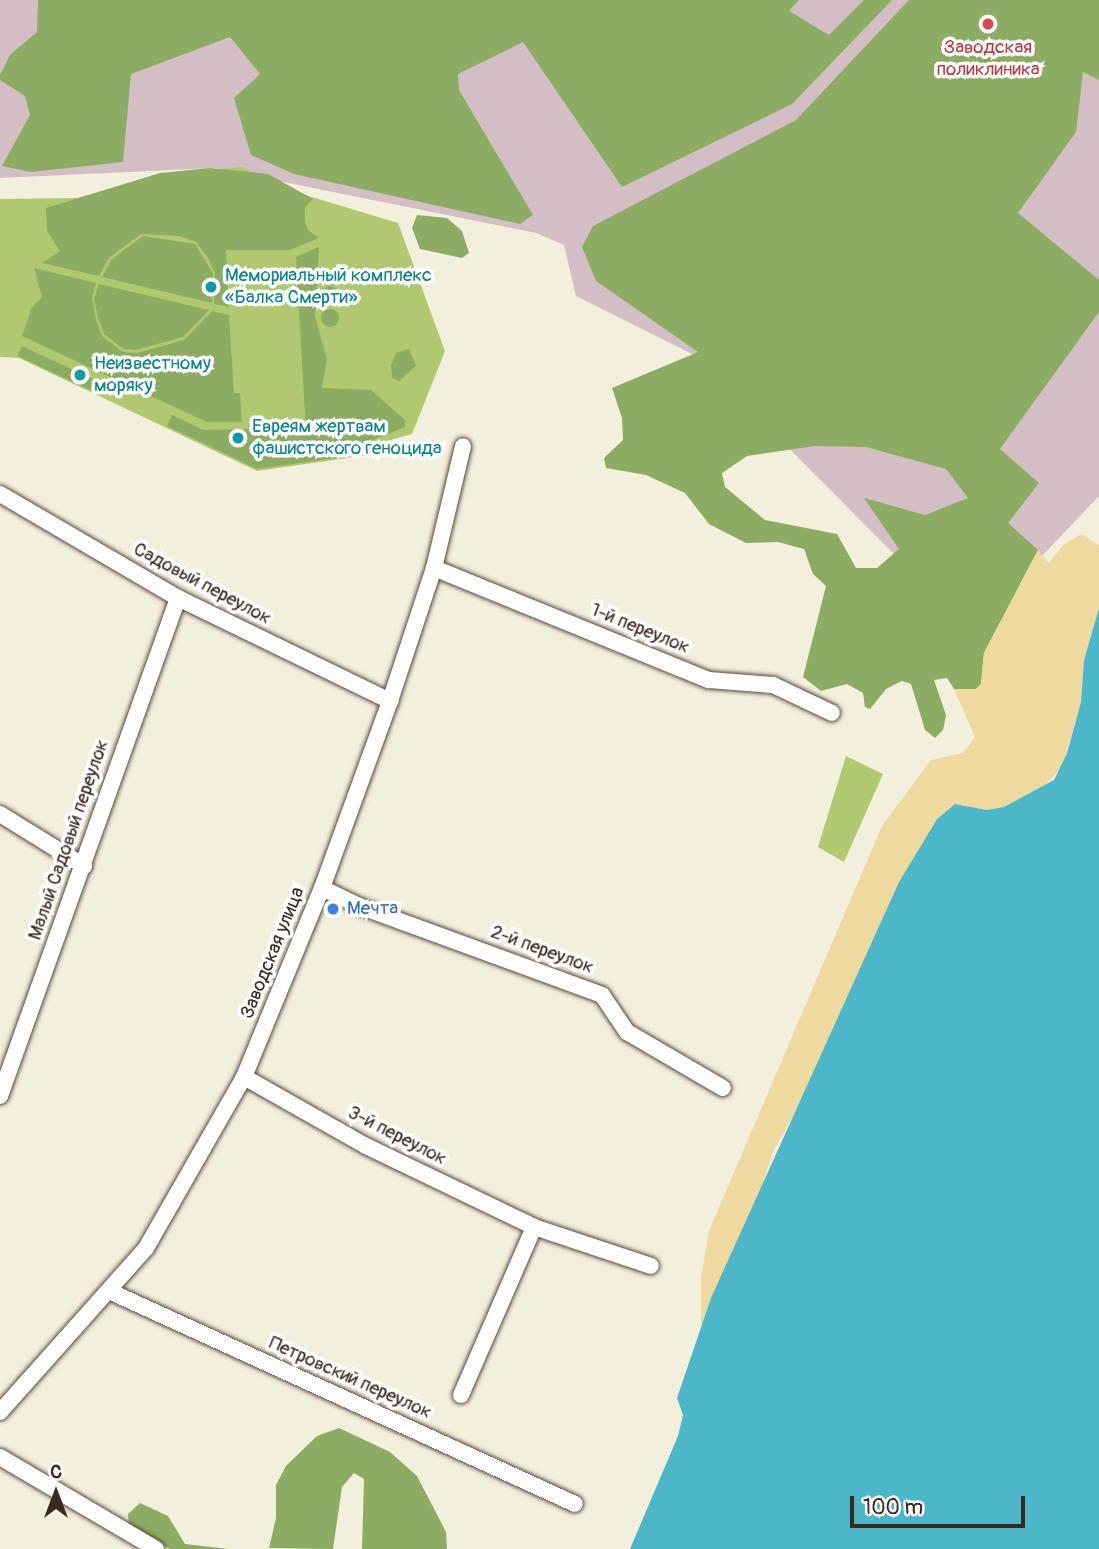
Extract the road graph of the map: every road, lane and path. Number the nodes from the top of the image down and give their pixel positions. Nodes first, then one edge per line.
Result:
1 (463, 446) dead end
2 (0, 494) edge
3 (434, 568) junction
4 (178, 598) junction
5 (390, 701) junction
6 (832, 713) dead end
7 (0, 814) edge
8 (84, 866) junction
9 (322, 888) junction
10 (244, 1077) junction
11 (723, 1088) dead end
12 (0, 1093) edge
13 (534, 1227) junction
14 (651, 1266) dead end
15 (108, 1291) junction
16 (461, 1395) dead end
17 (0, 1412) edge
18 (0, 1457) edge
19 (575, 1504) dead end
20 (156, 1549) edge

1 - 3 street, Заводская улица
2 - 4 street, Садовый переулок
3 - 5 street, Заводская улица
3 - 6 street, 1-й переулок
4 - 5 street, Садовый переулок
4 - 8 street, Малый Садовый переулок
5 - 9 street, Заводская улица
7 - 8 street
8 - 12 street, Малый Садовый переулок
9 - 10 street, Заводская улица
9 - 11 street, 2-й переулок
10 - 13 street, 3-й переулок
10 - 15 street, Заводская улица
13 - 14 street, 3-й переулок
13 - 16 street
15 - 17 street, Заводская улица
15 - 19 street, Петровский переулок
18 - 20 street

